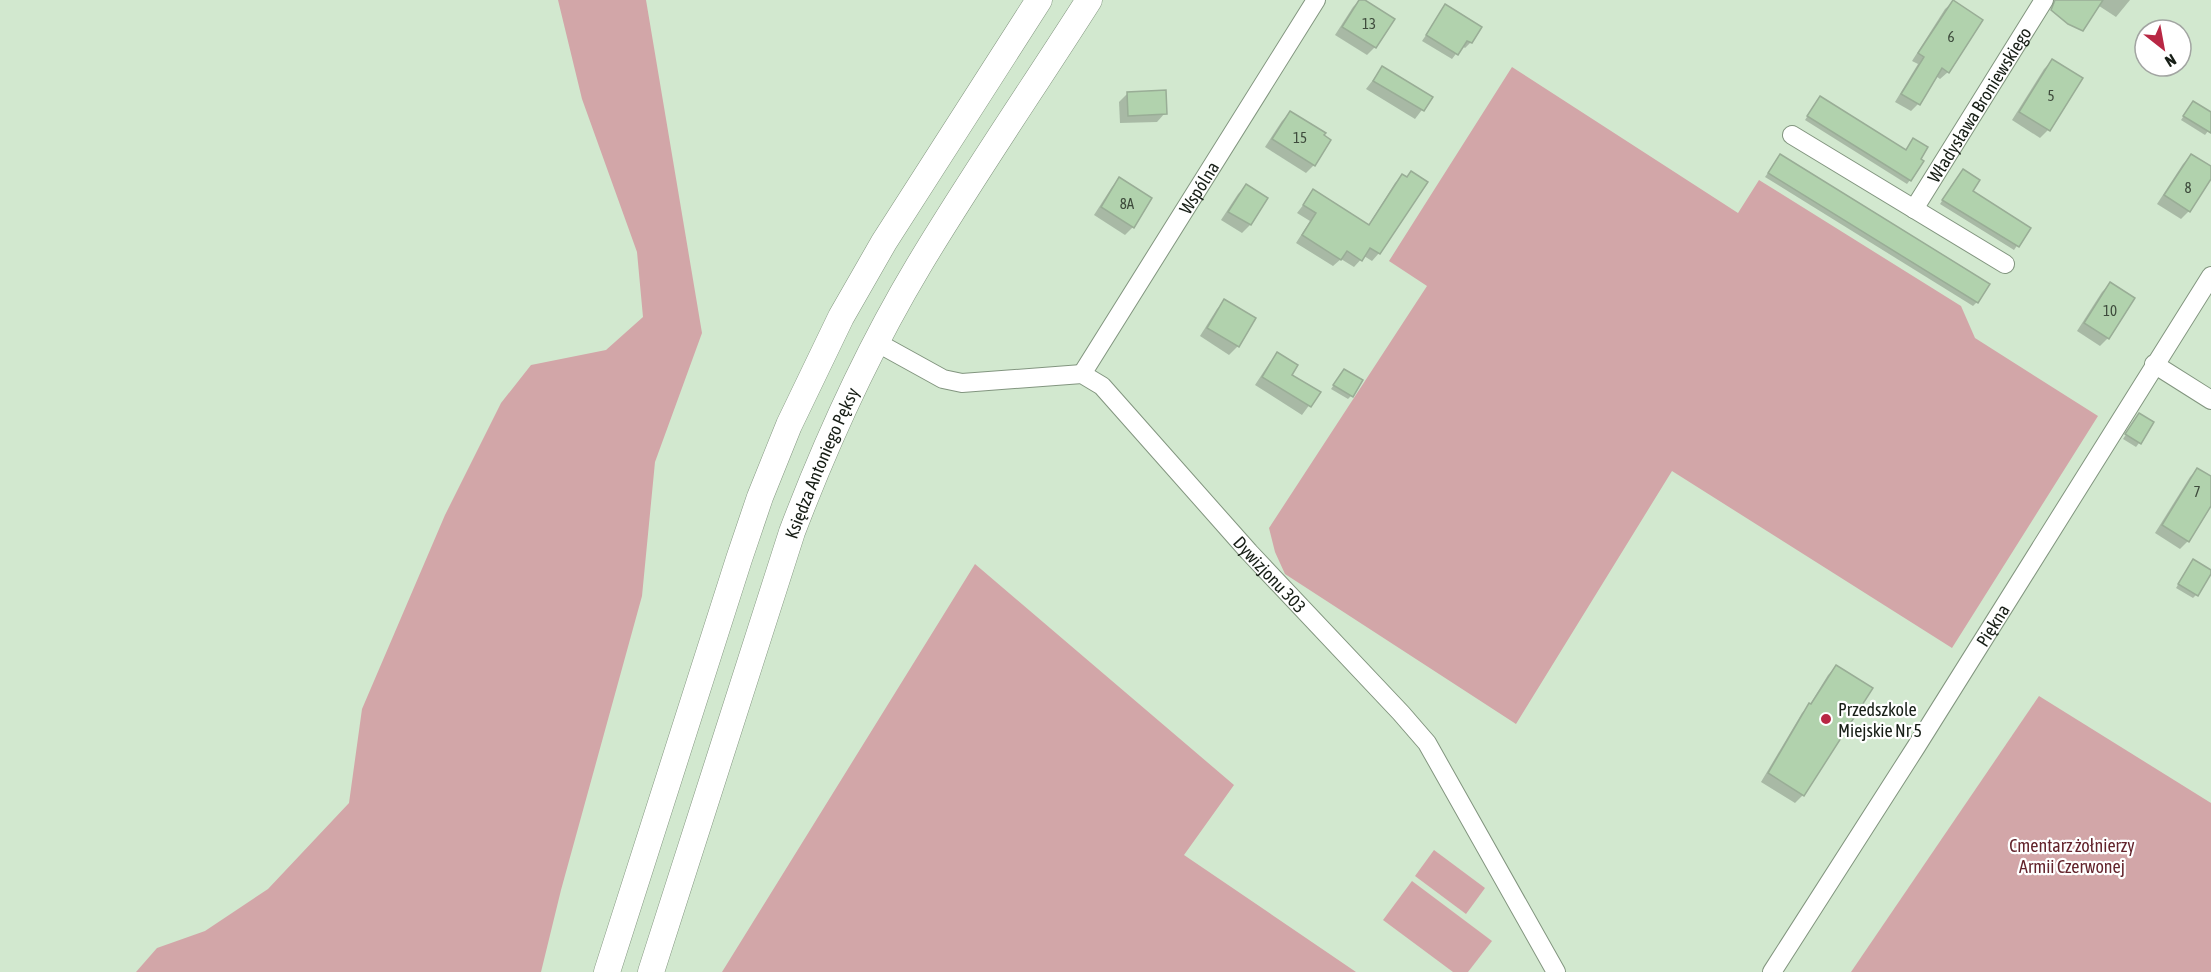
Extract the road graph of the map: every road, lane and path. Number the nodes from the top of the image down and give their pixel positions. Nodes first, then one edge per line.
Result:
1 (1039, 0) edge
2 (1089, 0) edge
3 (1316, 0) edge
4 (2044, 0) edge
5 (1792, 135) dead end
6 (1914, 209) junction
7 (2005, 264) dead end
8 (2211, 276) edge
9 (876, 342) junction
10 (2154, 364) junction
11 (1082, 374) junction
12 (2211, 400) edge
13 (607, 972) edge
14 (651, 972) edge
15 (1556, 972) edge
16 (1772, 972) edge

1 - 13 main road
2 - 9 main road, Księdza Antoniego Pęksy
3 - 11 street, Wspólna
4 - 6 street, Władysława Broniewskiego
5 - 6 street
6 - 7 street
8 - 10 street, Piękna
9 - 11 street
9 - 14 main road, Księdza Antoniego Pęksy
10 - 12 street
10 - 16 street, Piękna
11 - 15 street, Dywizjonu 303

